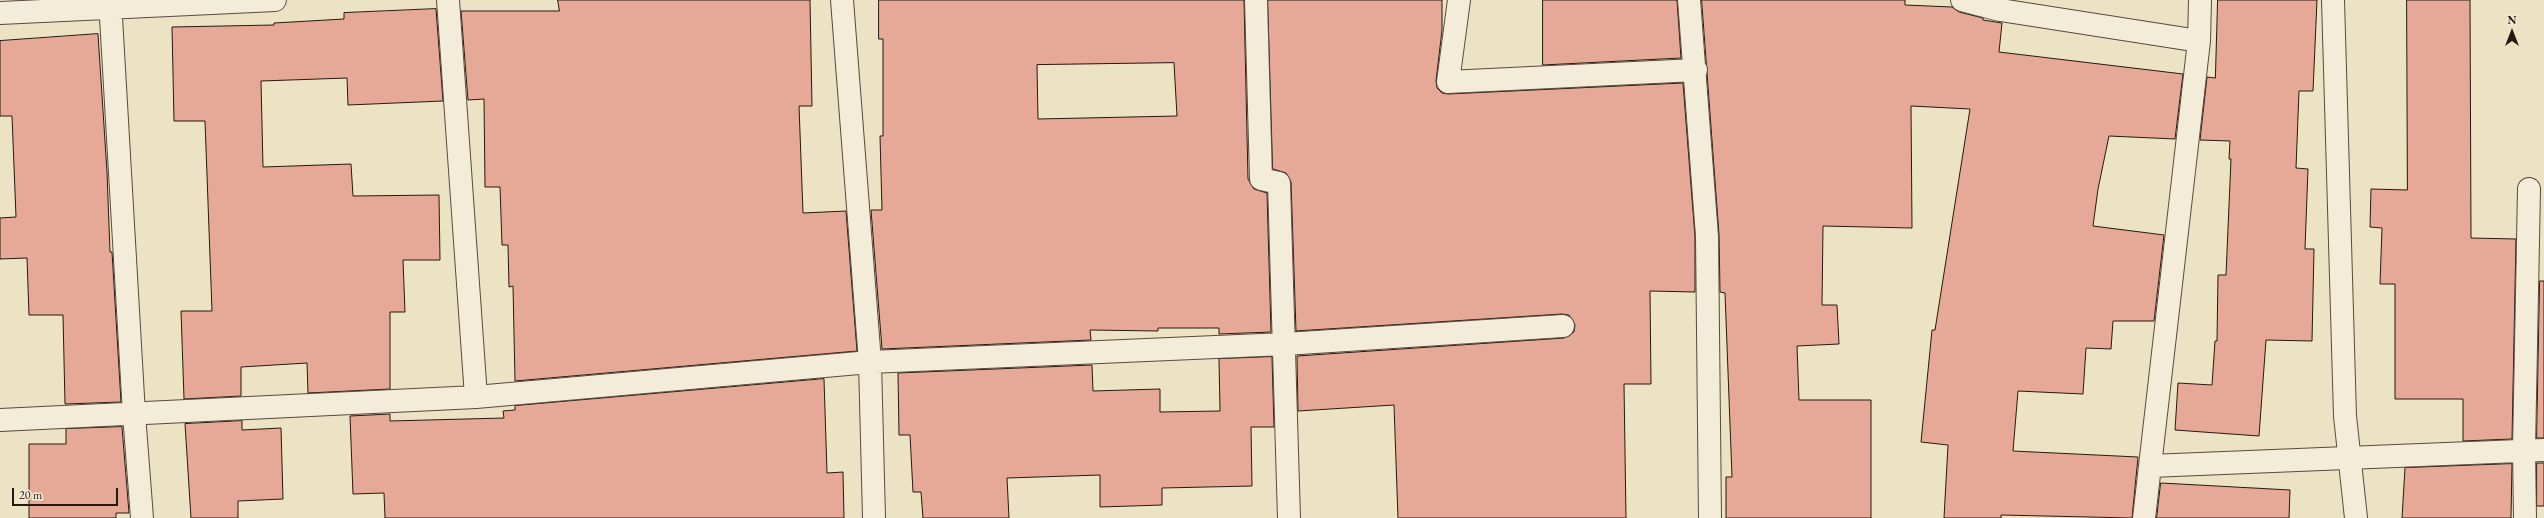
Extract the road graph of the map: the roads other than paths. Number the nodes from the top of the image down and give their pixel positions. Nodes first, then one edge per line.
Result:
1 (275, 0) edge
2 (448, 0) edge
3 (842, 0) edge
4 (1256, 0) edge
5 (1459, 0) edge
6 (1689, 0) edge
7 (1962, 0) edge
8 (2200, 0) edge
9 (2333, 0) edge
10 (111, 5) edge
11 (0, 13) edge
12 (2199, 41) junction
13 (1696, 70) junction
14 (2529, 189) dead end
15 (1563, 326) dead end
16 (1286, 344) junction
17 (870, 362) junction
18 (476, 397) junction
19 (134, 414) junction
20 (0, 420) edge
21 (2534, 449) edge
22 (2351, 456) junction
23 (2150, 466) junction
24 (142, 518) edge
25 (874, 518) edge
26 (1289, 518) edge
27 (1710, 518) edge
28 (2144, 518) edge
29 (2356, 518) edge
30 (2525, 518) edge

1 - 10 street
2 - 18 street
3 - 17 street
4 - 16 street
5 - 13 street
6 - 13 street
7 - 12 street
8 - 12 street
9 - 22 street
10 - 11 street
10 - 19 street
12 - 23 street
13 - 27 street
14 - 21 street
15 - 16 street
16 - 17 street
16 - 26 street
17 - 18 street
17 - 25 street
18 - 19 street
19 - 20 street
19 - 24 street
21 - 22 street
21 - 30 street
22 - 23 street
22 - 29 street
23 - 28 street

